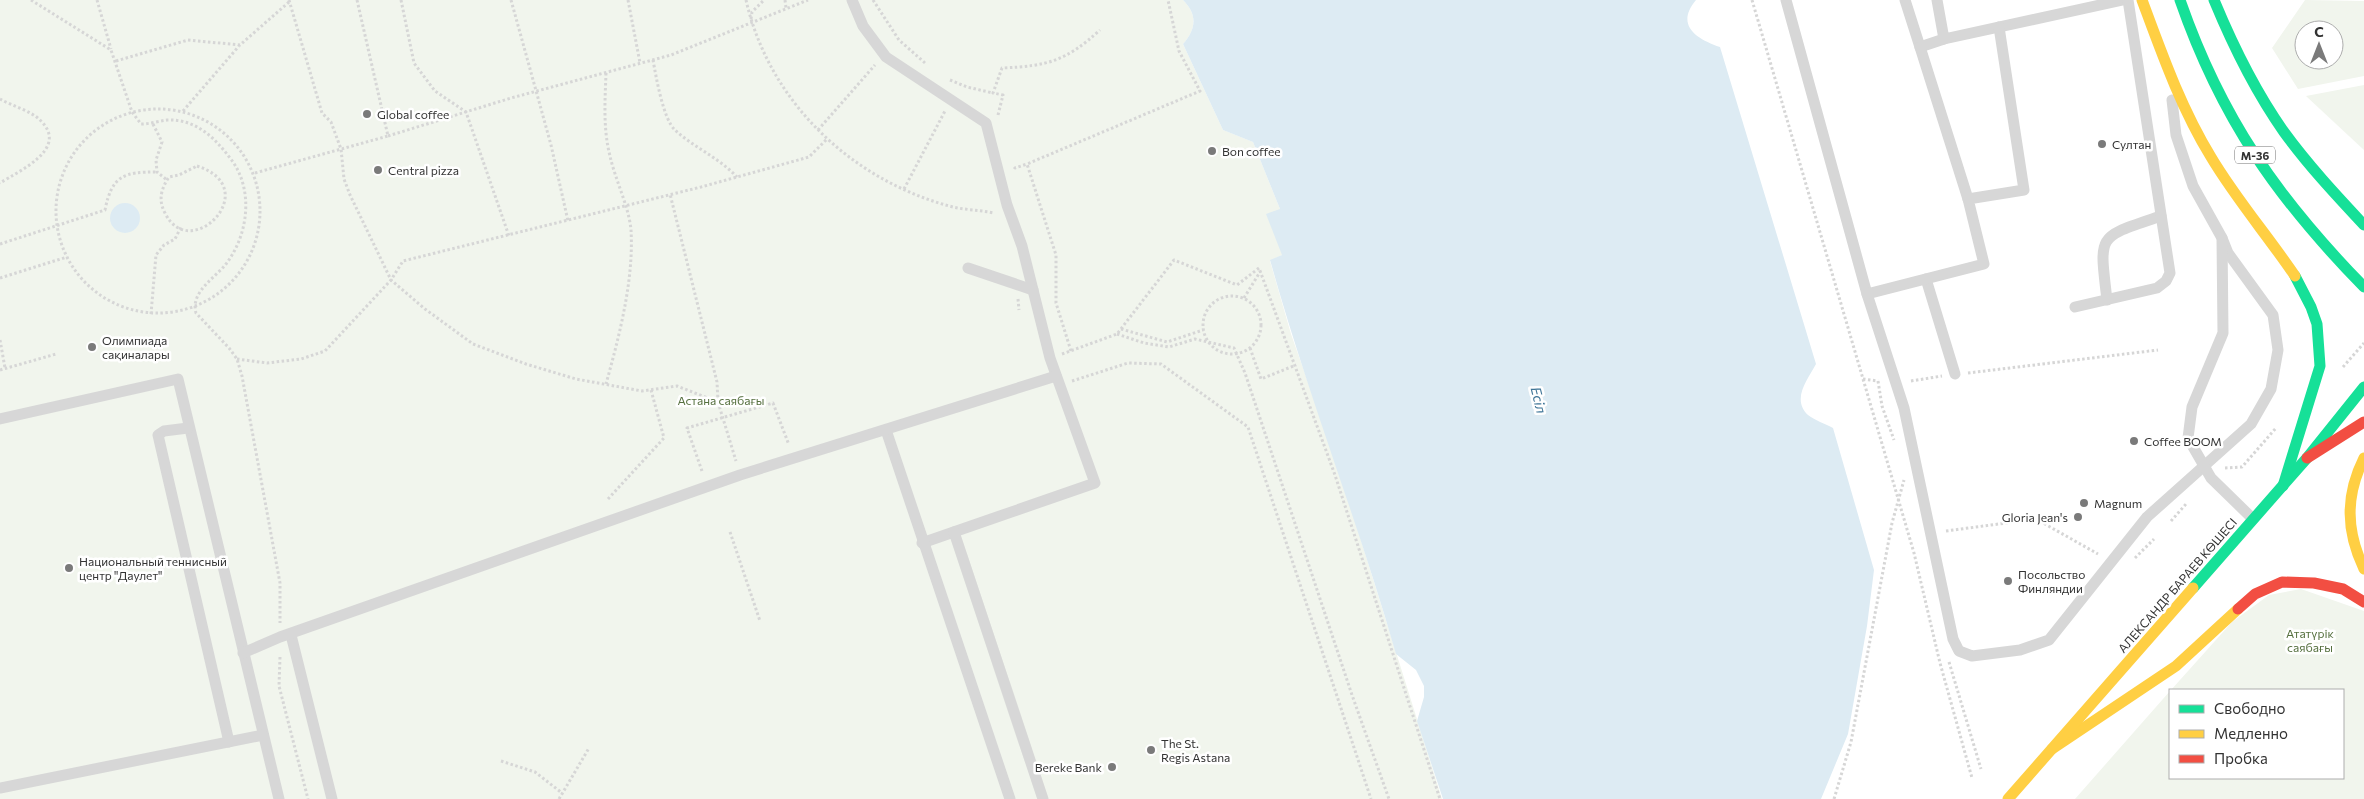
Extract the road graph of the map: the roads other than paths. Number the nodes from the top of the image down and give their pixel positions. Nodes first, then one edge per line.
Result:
1 (852, 0) edge
2 (1786, 0) edge
3 (1905, 0) edge
4 (1937, 0) edge
5 (2123, 0) edge
6 (2128, 0) edge
7 (2142, 0) edge
8 (2180, 0) edge
9 (2214, 0) edge
10 (2105, 2) edge
11 (1998, 27) junction
12 (1944, 38) junction
13 (1920, 47) junction
14 (2172, 76) junction
15 (1968, 200) junction
16 (2161, 216) junction
17 (2364, 225) edge
18 (2222, 238) junction
19 (968, 268) dead end
20 (1926, 279) junction
21 (2364, 287) edge
22 (1033, 290) junction
23 (1867, 294) junction
24 (2107, 300) junction
25 (2075, 307) dead end
26 (1955, 374) road end
27 (1058, 380) junction
28 (2364, 387) edge
29 (2364, 400) edge
30 (0, 419) edge
31 (2364, 422) edge
32 (188, 428) junction
33 (886, 430) junction
34 (2306, 458) junction
35 (2364, 458) edge
36 (2202, 466) junction
37 (2283, 486) junction
38 (2253, 519) junction
39 (954, 532) junction
40 (922, 543) junction
41 (2364, 569) edge
42 (2364, 602) edge
43 (285, 636) junction
44 (243, 653) junction
45 (263, 735) junction
46 (229, 742) junction
47 (2052, 749) junction
48 (0, 788) edge
49 (279, 799) edge
50 (332, 799) edge
51 (1010, 799) edge
52 (1043, 799) edge
53 (2008, 799) edge

1 - 22 lane
2 - 23 lane
3 - 13 lane
4 - 12 lane
5 - 10 lane
6 - 16 lane
7 - 14 main road
8 - 21 main road, M-36
9 - 17 main road, M-36
10 - 11 lane
11 - 12 lane
11 - 15 lane
12 - 13 lane
13 - 15 lane
14 - 18 lane
14 - 37 main road
15 - 20 lane
16 - 24 lane
16 - 24 lane
18 - 36 lane
18 - 36 lane
19 - 22 lane
20 - 23 lane
20 - 26 lane
22 - 27 lane
23 - 36 lane
24 - 25 lane
27 - 33 lane
27 - 39 lane
28 - 34 main road, АЛЕКСАНДР БАРАЕВ КӨШЕСІ
29 - 34 main road
30 - 32 lane
31 - 34 main road
32 - 44 lane
32 - 46 lane
33 - 40 lane
33 - 43 lane
34 - 37 main road, АЛЕКСАНДР БАРАЕВ КӨШЕСІ
35 - 41 main road
36 - 38 lane
37 - 38 main road, АЛЕКСАНДР БАРАЕВ КӨШЕСІ
38 - 47 main road, АЛЕКСАНДР БАРАЕВ КӨШЕСІ
39 - 40 lane
39 - 52 lane
40 - 51 lane
42 - 47 main road
43 - 44 lane
43 - 50 lane
44 - 45 lane
45 - 46 lane
45 - 49 lane
46 - 48 lane
47 - 53 main road, АЛЕКСАНДР БАРАЕВ КӨШЕСІ

